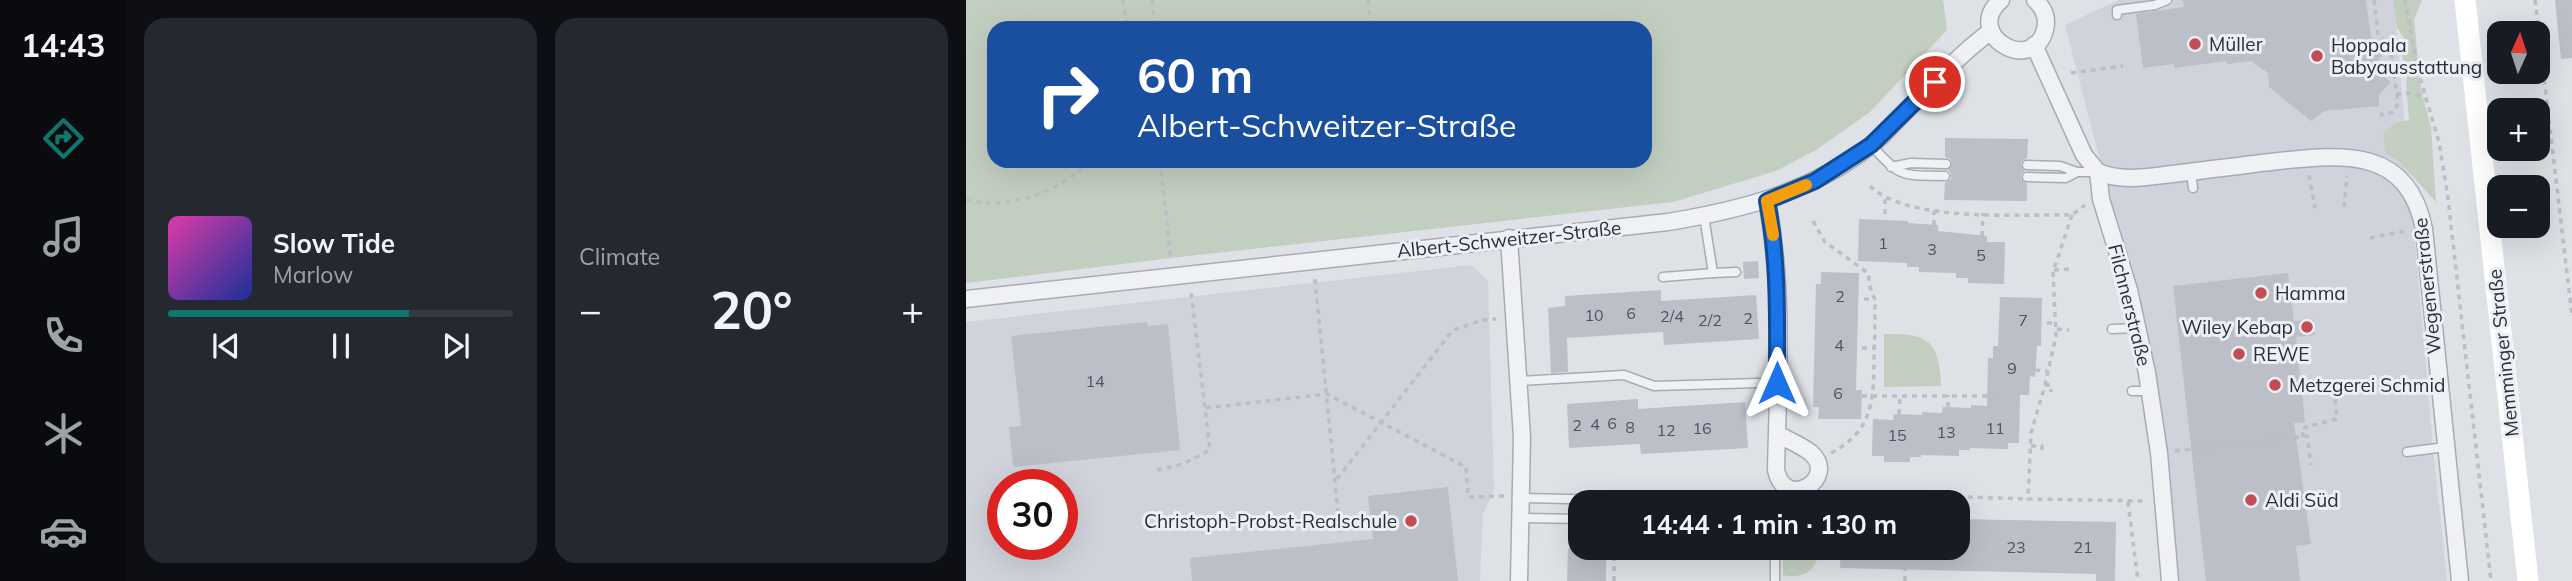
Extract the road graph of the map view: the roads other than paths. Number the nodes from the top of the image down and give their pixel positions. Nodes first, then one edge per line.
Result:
1 (2001, 0) edge
2 (2167, 0) edge
3 (2465, 0) edge
4 (2040, 1) edge
5 (2117, 15) dead end
6 (1992, 31) junction
7 (2034, 45) junction
8 (1871, 145) junction
9 (1945, 164) dead end
10 (2027, 165) dead end
11 (1891, 167) junction
12 (2077, 172) junction
13 (2098, 172) junction
14 (1945, 176) dead end
15 (2027, 177) dead end
16 (1767, 201) junction
17 (1704, 216) junction
18 (1509, 239) junction
19 (1736, 272) dead end
20 (1713, 273) junction
21 (1663, 277) dead end
22 (966, 299) edge
23 (2137, 328) junction
24 (2112, 329) dead end
25 (1520, 381) junction
26 (1758, 383) dead end
27 (2132, 391) dead end
28 (2150, 391) junction
29 (1777, 434) junction
30 (2445, 447) junction
31 (2407, 452) dead end
32 (1523, 498) junction
33 (1568, 499) edge
34 (1522, 518) junction
35 (1568, 519) edge
36 (1775, 560) edge
37 (1519, 581) edge
38 (1775, 581) edge
39 (2170, 581) edge
40 (2460, 581) edge
41 (2528, 581) edge

1 - 6 street
2 - 5 lane
3 - 41 main road, Memminger Straße
4 - 7 street
6 - 7 street
6 - 8 street, Albert-Schweitzer-Straße
7 - 13 street, Filchnerstraße
8 - 11 lane
8 - 16 street, Albert-Schweitzer-Straße
9 - 11 lane
10 - 12 lane
11 - 14 lane
12 - 13 lane
12 - 15 lane
13 - 23 street, Filchnerstraße
13 - 30 street, Wegenerstraße
16 - 17 street, Albert-Schweitzer-Straße
16 - 29 street
17 - 18 street, Albert-Schweitzer-Straße
17 - 20 lane
18 - 22 street, Albert-Schweitzer-Straße
18 - 25 street
19 - 20 lane
20 - 21 lane
23 - 24 lane
23 - 28 street, Filchnerstraße
25 - 26 lane
25 - 32 street
27 - 28 lane
28 - 39 street, Filchnerstraße
29 - 29 street
30 - 31 lane
30 - 40 street, Wegenerstraße
32 - 33 lane
32 - 34 street
34 - 35 lane
34 - 37 street
36 - 38 lane

